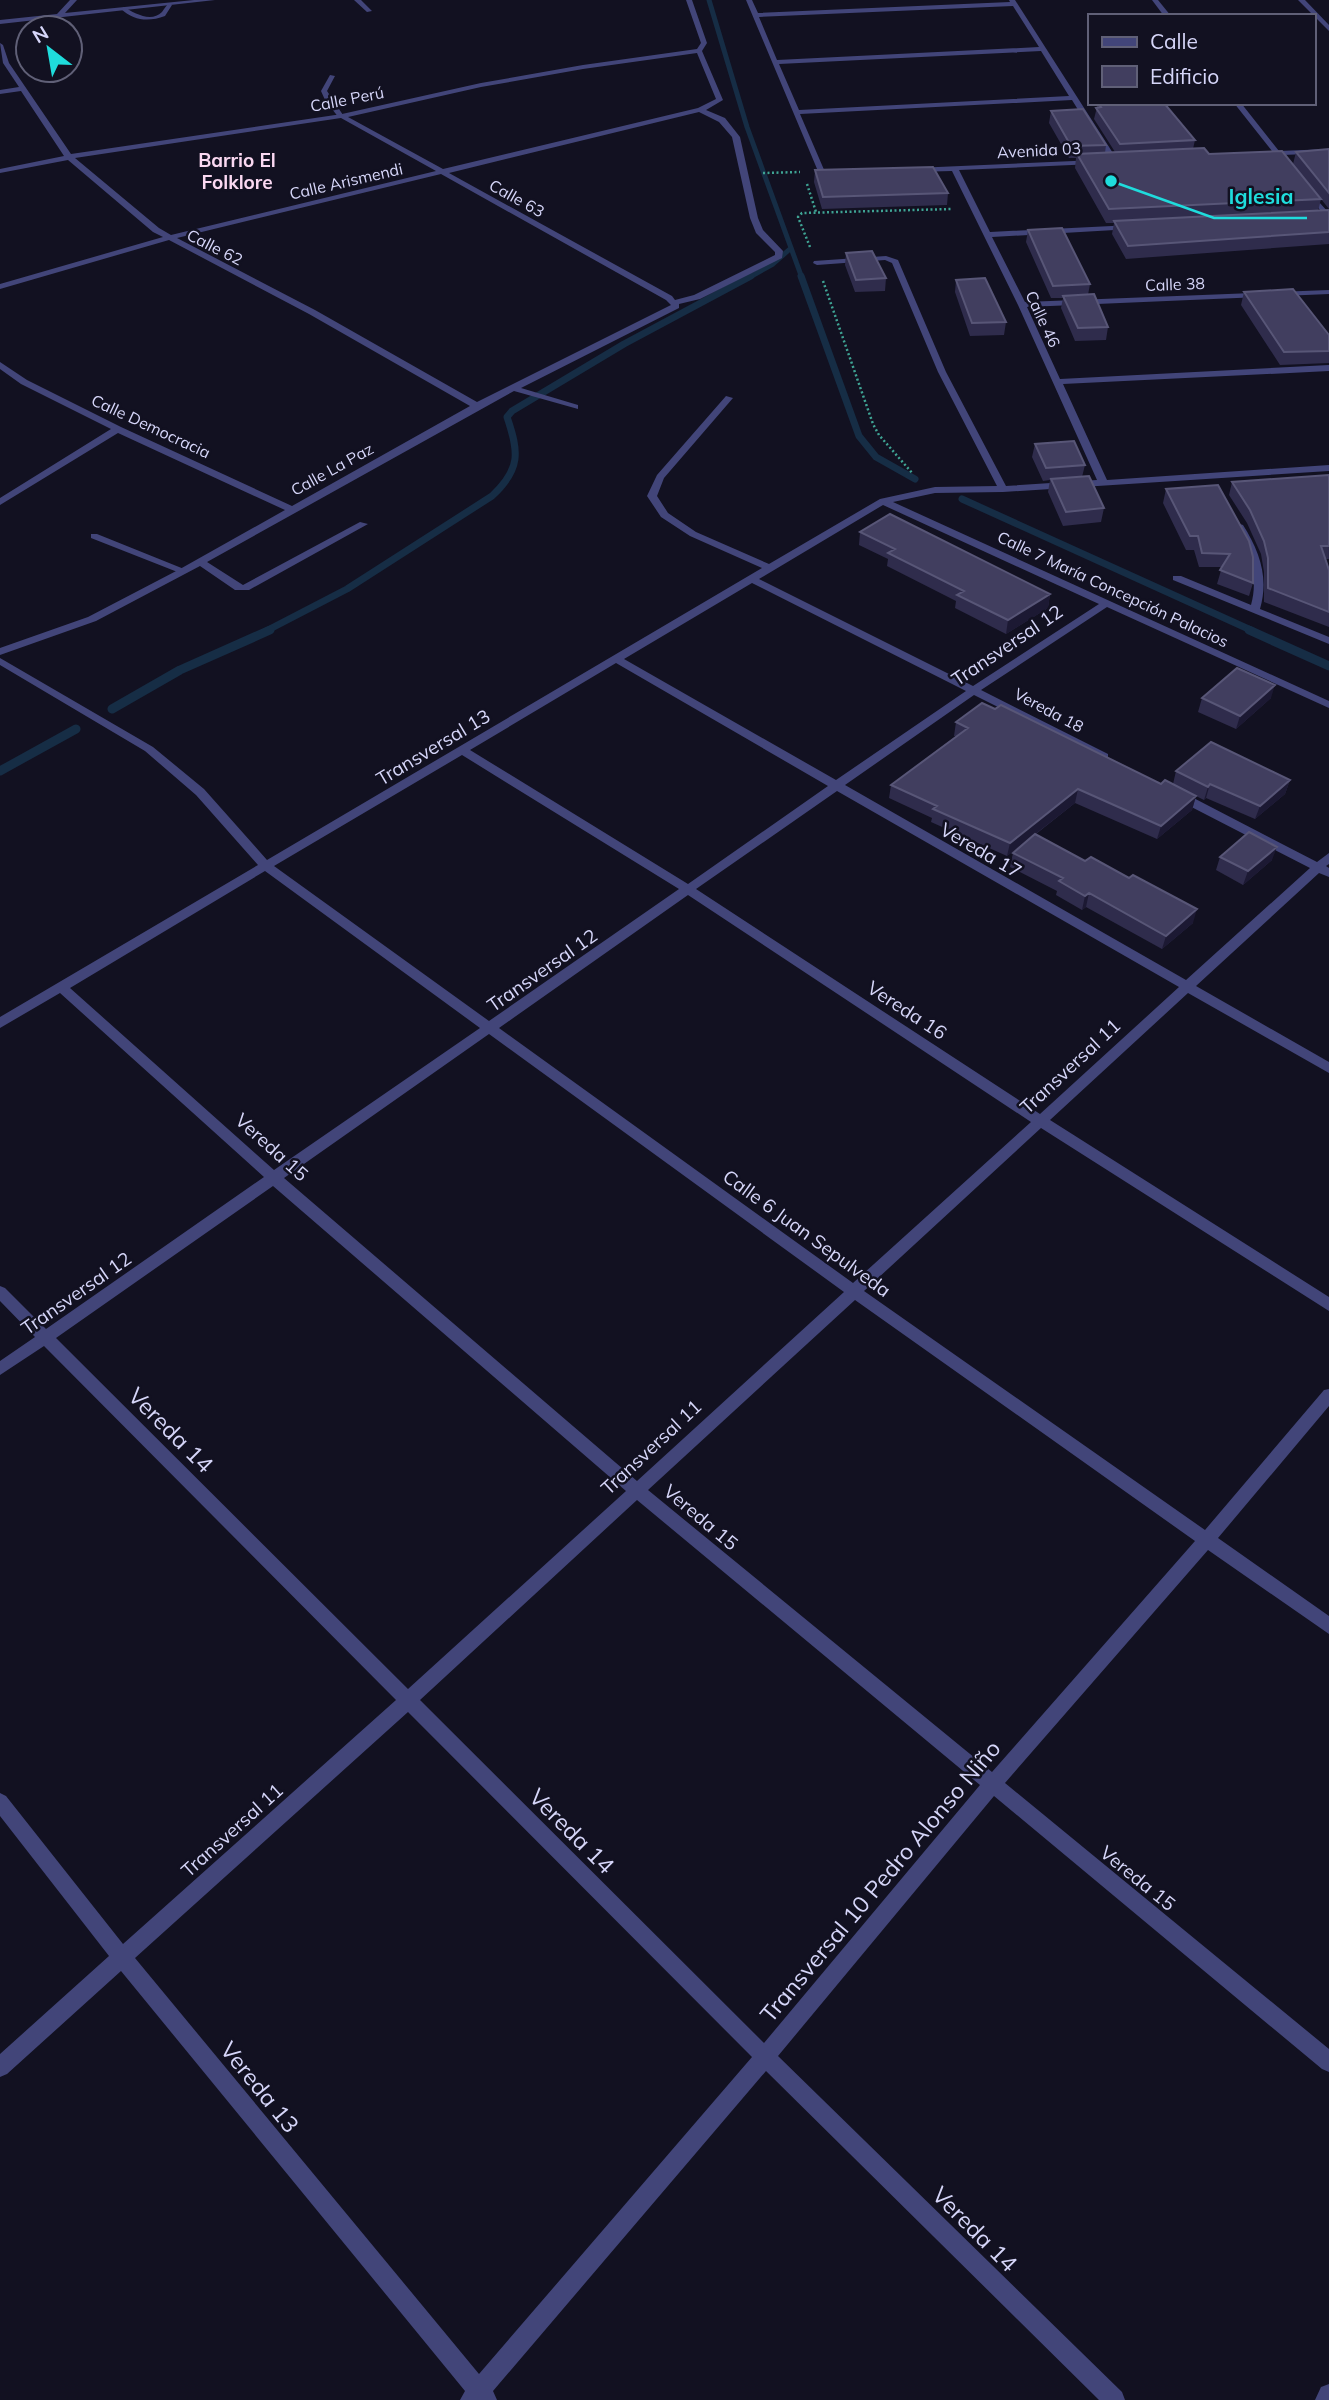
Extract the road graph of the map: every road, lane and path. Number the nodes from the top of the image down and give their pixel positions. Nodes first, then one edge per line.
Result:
1 (74, 0) edge
2 (212, 0) edge
3 (356, 0) edge
4 (688, 0) edge
5 (749, 0) edge
6 (1155, 0) edge
7 (1301, 0) edge
8 (1014, 2) edge
9 (169, 5) junction
10 (124, 9) junction
11 (369, 11) dead end
12 (61, 14) edge
13 (78, 14) edge
14 (1166, 14) edge
15 (1314, 14) edge
16 (755, 15) junction
17 (1315, 15) edge
18 (1329, 30) edge
19 (0, 45) edge
20 (1044, 49) junction
21 (699, 51) junction
22 (774, 62) junction
23 (332, 76) dead end
24 (22, 89) junction
25 (0, 92) edge
26 (1074, 98) junction
27 (1239, 105) edge
28 (700, 110) junction
29 (796, 112) junction
30 (342, 116) junction
31 (1329, 151) edge
32 (1277, 154) junction
33 (1250, 155) edge
34 (69, 157) junction
35 (1128, 160) edge
36 (1114, 161) junction
37 (1283, 162) edge
38 (954, 168) junction
39 (0, 171) edge
40 (901, 171) edge
41 (782, 172) dead end
42 (803, 172) dead end
43 (442, 173) junction
44 (848, 173) edge
45 (1305, 189) edge
46 (973, 208) junction
47 (1315, 218) edge
48 (1329, 218) edge
49 (1137, 227) edge
50 (987, 235) junction
51 (167, 238) junction
52 (817, 262) junction
53 (0, 287) edge
54 (1329, 292) edge
55 (675, 304) junction
56 (1022, 305) junction
57 (0, 365) edge
58 (1329, 368) edge
59 (1056, 382) junction
60 (513, 388) junction
61 (729, 398) dead end
62 (477, 406) junction
63 (575, 407) dead end
64 (118, 429) junction
65 (1329, 468) edge
66 (1208, 475) junction
67 (1103, 482) junction
68 (1216, 487) edge
69 (1003, 489) junction
70 (925, 492) junction
71 (0, 502) edge
72 (883, 502) junction
73 (292, 510) junction
74 (1237, 522) edge
75 (363, 524) dead end
76 (94, 536) dead end
77 (200, 562) junction
78 (769, 568) junction
79 (184, 571) junction
80 (1177, 578) dead end
81 (752, 579) junction
82 (1107, 603) junction
83 (1255, 609) junction
84 (1329, 640) edge
85 (0, 652) edge
86 (617, 659) junction
87 (0, 661) edge
88 (975, 689) junction
89 (1329, 705) edge
90 (462, 750) junction
91 (1110, 759) edge
92 (836, 786) junction
93 (1171, 791) edge
94 (266, 866) junction
95 (1325, 866) edge
96 (689, 890) junction
97 (61, 987) junction
98 (1185, 987) junction
99 (0, 1023) edge
100 (490, 1030) junction
101 (1329, 1068) edge
102 (1042, 1122) junction
103 (275, 1179) junction
104 (853, 1291) junction
105 (0, 1292) edge
106 (1329, 1305) edge
107 (44, 1338) junction
108 (0, 1369) edge
109 (1329, 1395) edge
110 (635, 1489) junction
111 (1208, 1538) junction
112 (1329, 1626) edge
113 (407, 1701) junction
114 (992, 1785) junction
115 (0, 1802) edge
116 (122, 1958) junction
117 (765, 2057) junction
118 (1329, 2062) edge
119 (0, 2067) edge
120 (1329, 2395) edge
121 (479, 2397) edge
122 (1114, 2400) edge
123 (1326, 2400) edge

1 - 12 street
2 - 9 street
3 - 11 street
4 - 21 street
5 - 16 street
6 - 14 street
7 - 15 street
8 - 16 street
8 - 20 street
9 - 10 street
9 - 10 street
10 - 13 street
16 - 22 street
17 - 18 street
19 - 24 street, Calle 62
20 - 22 street
20 - 26 street
21 - 28 street
21 - 30 street, Calle Perú
22 - 29 street
23 - 30 street
24 - 25 street
24 - 34 street, Calle 62
26 - 29 street
26 - 36 street
27 - 32 street
28 - 43 street, Calle Arismendi
28 - 55 street, Calle La Paz
29 - 44 street
30 - 34 street, Calle Perú
30 - 43 street, Calle 63
31 - 32 street
32 - 33 street
32 - 37 street
34 - 39 street, Calle Perú
34 - 51 street, Calle 62
35 - 36 street, Avenida 03
36 - 38 street, Avenida 03
38 - 40 street, Avenida 03
38 - 46 street, Calle 46
41 - 42 path
43 - 51 street, Calle Arismendi
43 - 55 street, Calle 63
45 - 48 street
46 - 50 street, Calle 46
46 - 52 path
47 - 48 street
49 - 50 street
50 - 56 street, Calle 46
51 - 53 street, Calle Arismendi
51 - 62 street, Calle 62
52 - 69 street
52 - 70 path
54 - 56 street, Calle 38
55 - 60 street, Calle La Paz
56 - 59 street, Calle 46
57 - 64 street, Calle Democracia
58 - 59 street
59 - 67 street, Calle 46
60 - 62 street, Calle La Paz
60 - 63 street
61 - 78 street
62 - 73 street, Calle La Paz
64 - 71 street
64 - 73 street, Calle Democracia
65 - 66 street, Transversal 13
66 - 67 street, Transversal 13
66 - 68 street
67 - 69 street, Transversal 13
69 - 70 street, Transversal 13
70 - 72 street, Transversal 13
72 - 78 street, Transversal 13
72 - 82 street, Calle 7 María Concepción Palacios
73 - 77 street, Calle La Paz
74 - 83 street
75 - 77 street
76 - 79 street
77 - 79 street, Calle La Paz
78 - 81 street, Transversal 13
79 - 85 street, Calle La Paz
80 - 83 street
81 - 86 street, Transversal 13
81 - 88 street, Vereda 18
82 - 88 street, Transversal 12
82 - 89 street, Calle 7 María Concepción Palacios
83 - 84 street
86 - 90 street, Transversal 13
86 - 92 street, Vereda 17
87 - 94 street, Calle 6 Juan Sepulveda
88 - 91 street, Vereda 18
88 - 92 street, Transversal 12
90 - 94 street, Transversal 13
90 - 96 street, Vereda 16
92 - 96 street, Transversal 12
92 - 98 street, Vereda 17
93 - 95 street
94 - 97 street, Transversal 13
94 - 100 street, Calle 6 Juan Sepulveda
95 - 98 street, Transversal 11
96 - 100 street, Transversal 12
96 - 102 street, Vereda 16
97 - 99 street, Transversal 13
97 - 103 street, Vereda 15
98 - 101 street, Vereda 17
98 - 102 street, Transversal 11
100 - 103 street, Transversal 12
100 - 104 street, Calle 6 Juan Sepulveda
102 - 104 street, Transversal 11
102 - 106 street, Vereda 16
103 - 107 street, Transversal 12
103 - 110 street, Vereda 15
104 - 110 street, Transversal 11
104 - 111 street, Calle 6 Juan Sepulveda
105 - 107 street, Vereda 14
107 - 108 street, Transversal 12
107 - 113 street, Vereda 14
109 - 111 street, Transversal 10 Pedro Alonso Niño
110 - 113 street, Transversal 11
110 - 114 street, Vereda 15
111 - 112 street, Calle 6 Juan Sepulveda
111 - 114 street, Transversal 10 Pedro Alonso Niño
113 - 116 street, Transversal 11
113 - 117 street, Vereda 14
114 - 117 street, Transversal 10 Pedro Alonso Niño
114 - 118 street, Vereda 15
115 - 116 street, Vereda 13
116 - 119 street, Transversal 11
116 - 121 street, Vereda 13
117 - 121 street, Transversal 10 Pedro Alonso Niño
117 - 122 street, Vereda 14
120 - 123 street

